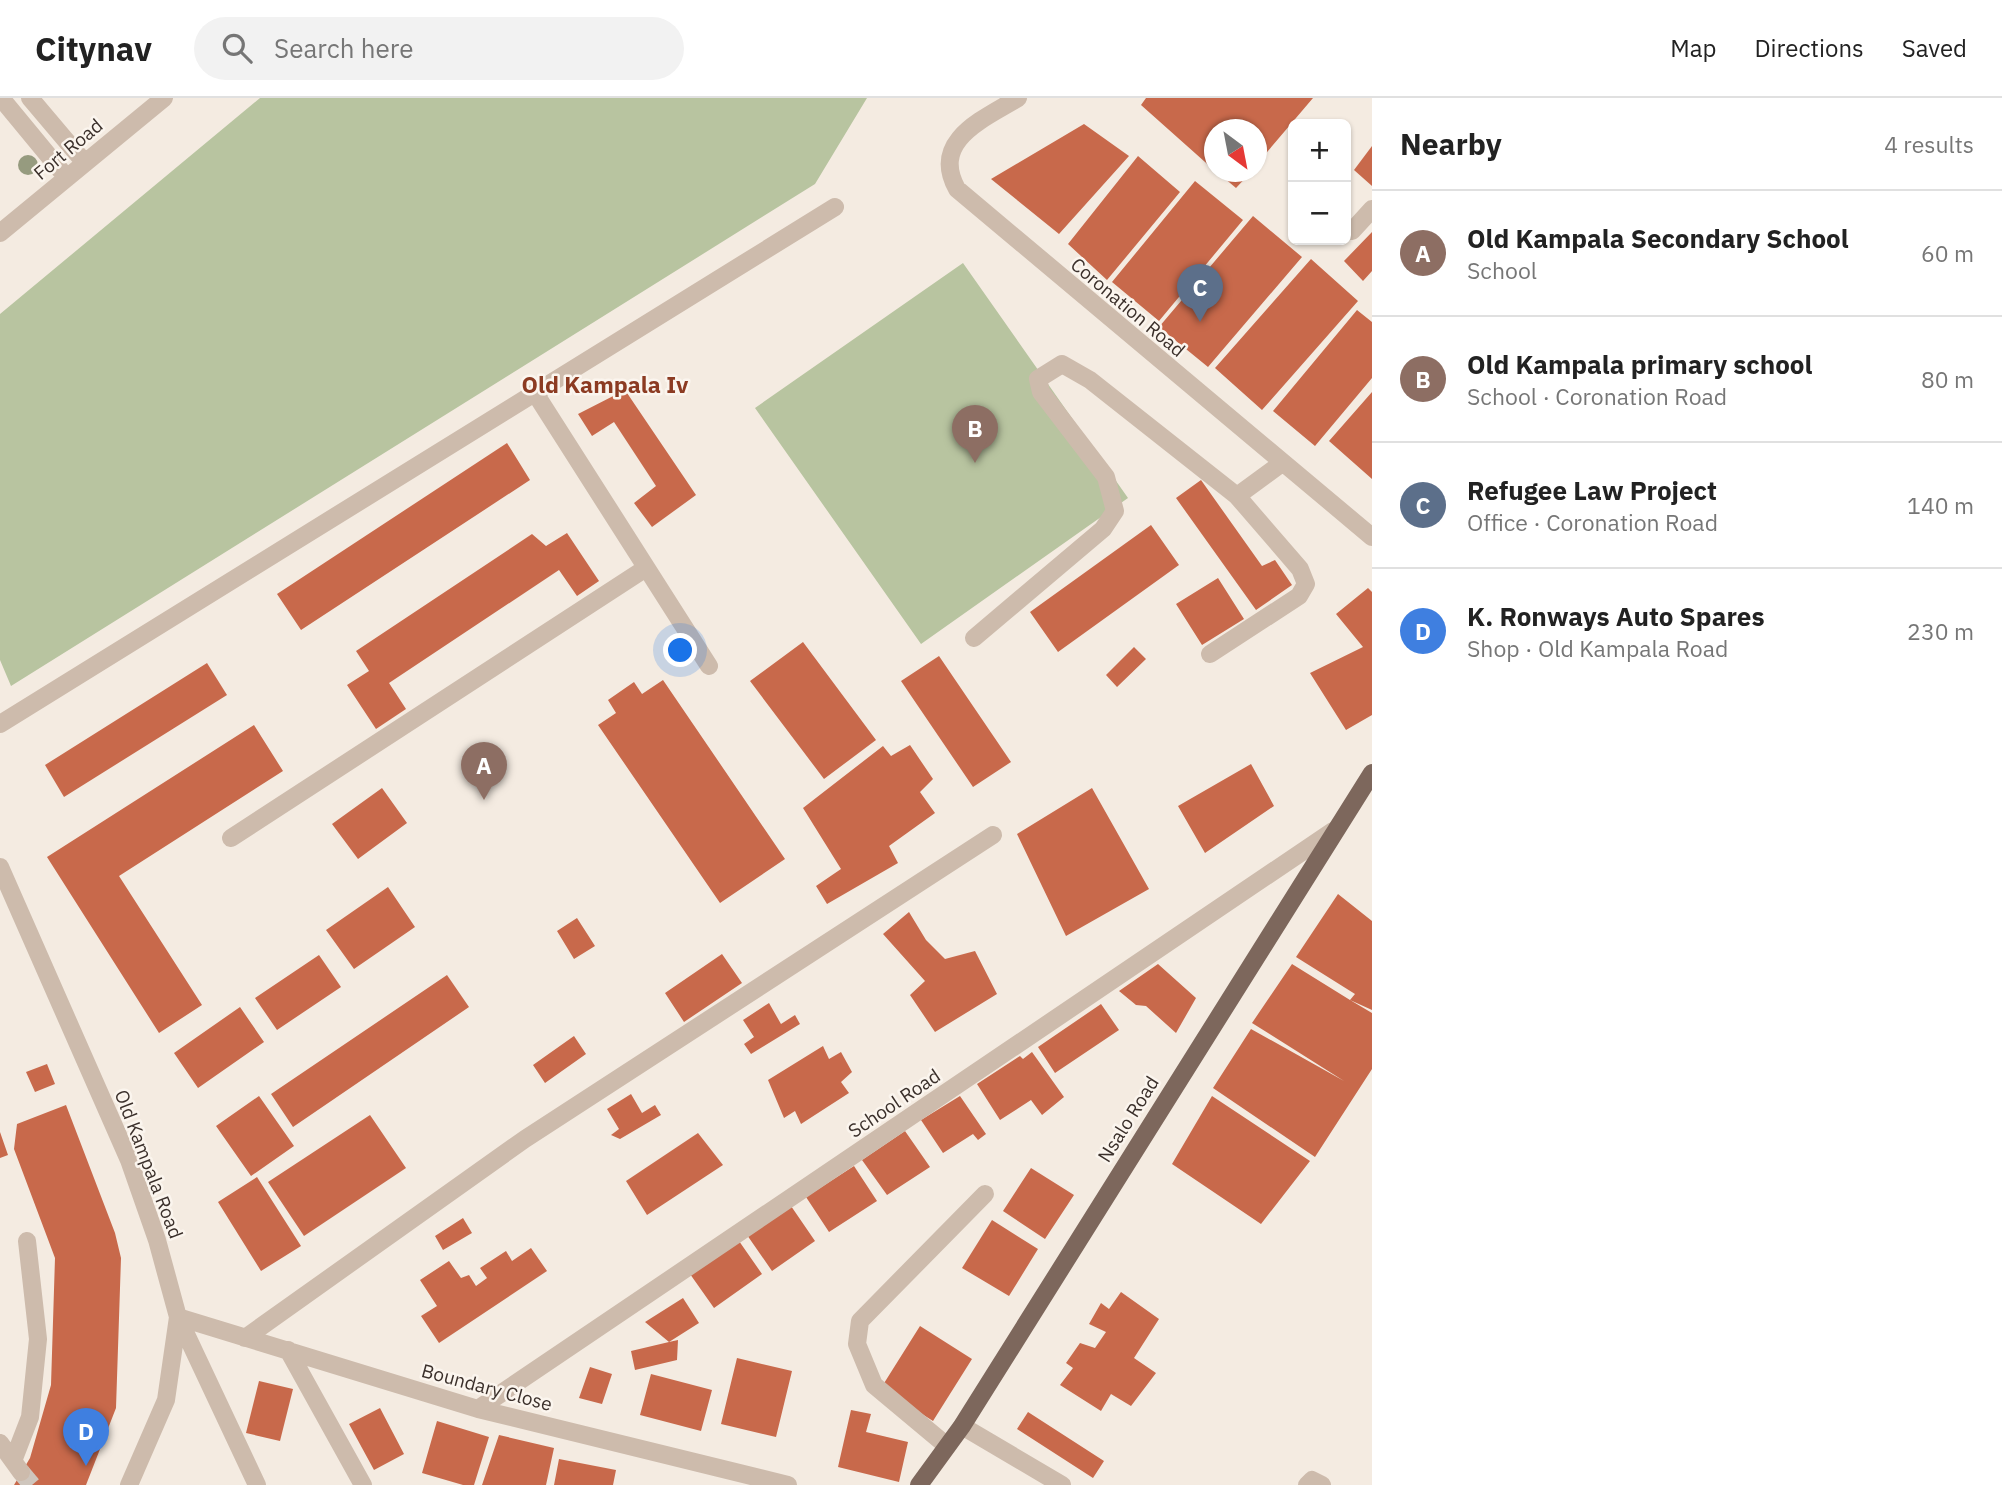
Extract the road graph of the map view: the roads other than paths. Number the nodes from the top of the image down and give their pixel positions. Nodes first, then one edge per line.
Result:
1 (1, 98) edge
2 (30, 98) edge
3 (164, 98) edge
4 (1018, 98) edge
5 (85, 163) junction
6 (67, 178) junction
7 (835, 208) dead end
8 (1372, 209) edge
9 (1352, 231) dead end
10 (0, 233) edge
11 (535, 393) junction
12 (1282, 463) junction
13 (1237, 496) junction
14 (1372, 537) edge
15 (646, 568) junction
16 (974, 638) dead end
17 (1210, 654) dead end
18 (709, 666) dead end
19 (0, 724) edge
20 (1372, 774) edge
21 (1333, 831) junction
22 (993, 835) dead end
23 (231, 838) dead end
24 (0, 867) edge
25 (985, 1194) dead end
26 (27, 1241) dead end
27 (178, 1317) junction
28 (245, 1338) junction
29 (288, 1350) junction
30 (478, 1409) junction
31 (962, 1426) junction
32 (0, 1443) edge
33 (947, 1446) junction
34 (129, 1485) edge
35 (257, 1485) edge
36 (363, 1485) edge
37 (788, 1485) edge
38 (919, 1485) edge
39 (1062, 1485) edge
40 (1307, 1485) edge
41 (1322, 1485) edge

1 - 6 street
2 - 5 street
3 - 5 street, Fort Road
4 - 12 street, Coronation Road
5 - 6 street, Fort Road
6 - 10 street, Fort Road
7 - 11 street
8 - 9 street
11 - 15 street
11 - 19 street
12 - 13 street
12 - 14 street, Coronation Road
13 - 16 street
13 - 17 street
15 - 18 street
15 - 23 street
20 - 21 main road, Nsalo Road
21 - 30 street, School Road
21 - 31 main road, Nsalo Road
22 - 28 street
24 - 27 street, Old Kampala Road
25 - 33 street
26 - 32 street
27 - 28 street, Boundary Close
27 - 34 street, Old Kampala Road
27 - 35 street
28 - 29 street, Boundary Close
29 - 30 street, Boundary Close
29 - 36 street
30 - 37 street, Boundary Close
31 - 33 main road, Nsalo Road
31 - 39 street
33 - 38 main road, Nsalo Road
40 - 41 street

